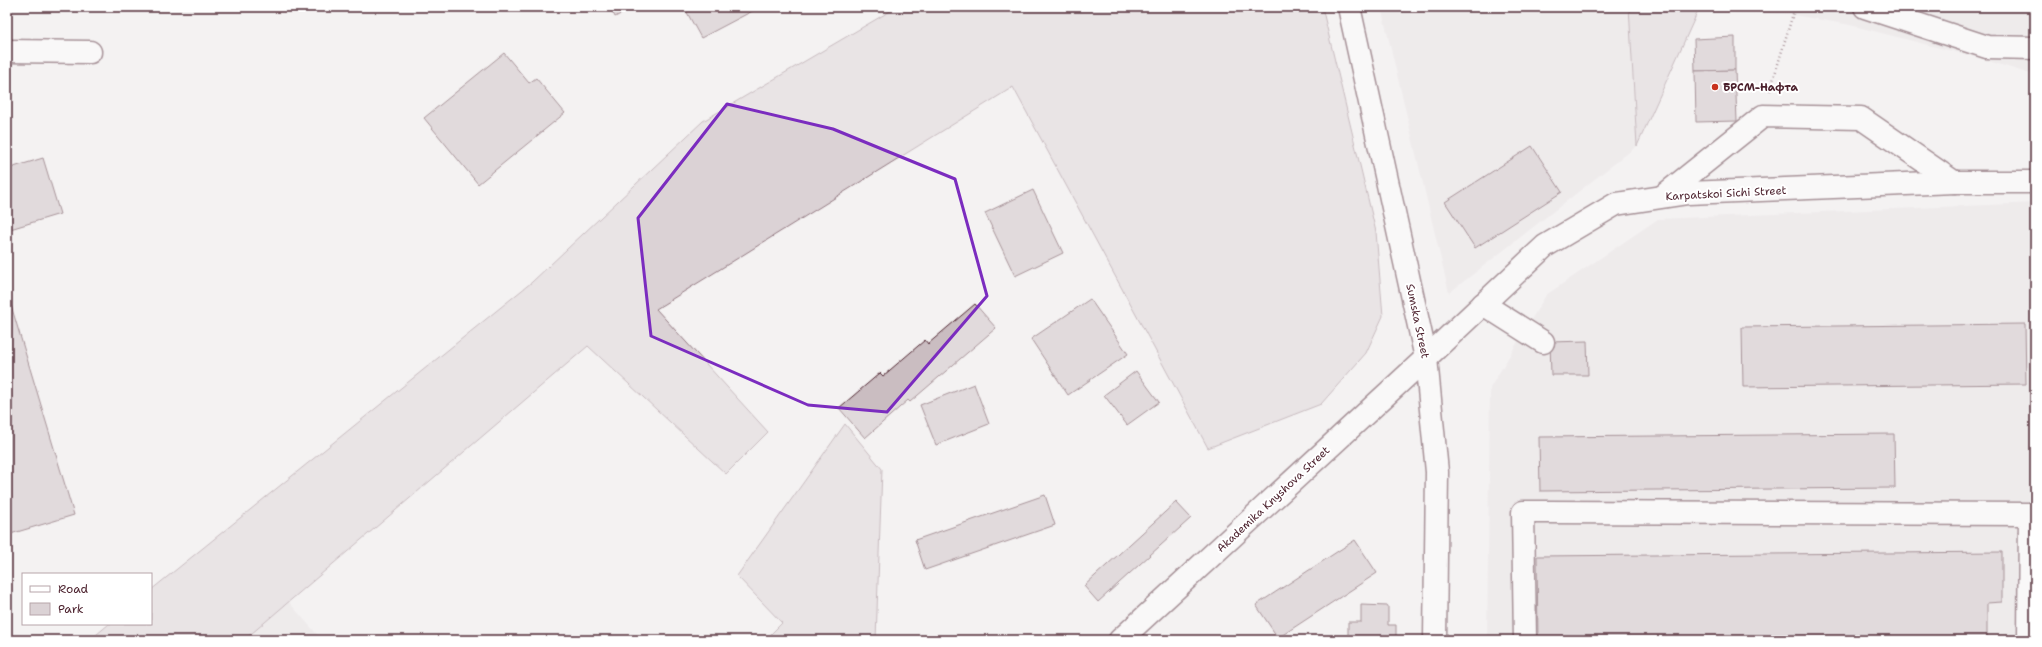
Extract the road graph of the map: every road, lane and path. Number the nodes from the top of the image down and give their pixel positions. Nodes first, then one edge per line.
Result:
1 (1349, 7) edge
2 (1795, 7) edge
3 (1865, 7) edge
4 (2035, 48) edge
5 (7, 51) edge
6 (90, 52) dead end
7 (1763, 116) junction
8 (1954, 182) junction
9 (2035, 182) edge
10 (1662, 196) junction
11 (1483, 304) junction
12 (1543, 342) dead end
13 (1426, 358) junction
14 (1120, 640) edge
15 (1436, 640) edge
16 (1525, 640) edge
17 (2029, 640) edge

1 - 13 street, Sumska Street
2 - 7 path
3 - 4 street
5 - 6 street
7 - 8 street
7 - 10 street
8 - 9 street, Karpatskoi Sichi Street
8 - 10 street, Karpatskoi Sichi Street
10 - 11 street, Karpatskoi Sichi Street
11 - 12 street
11 - 13 street, Karpatskoi Sichi Street
13 - 14 street, Akademika Knyshova Street
13 - 15 street, Sumska Street
16 - 17 street

